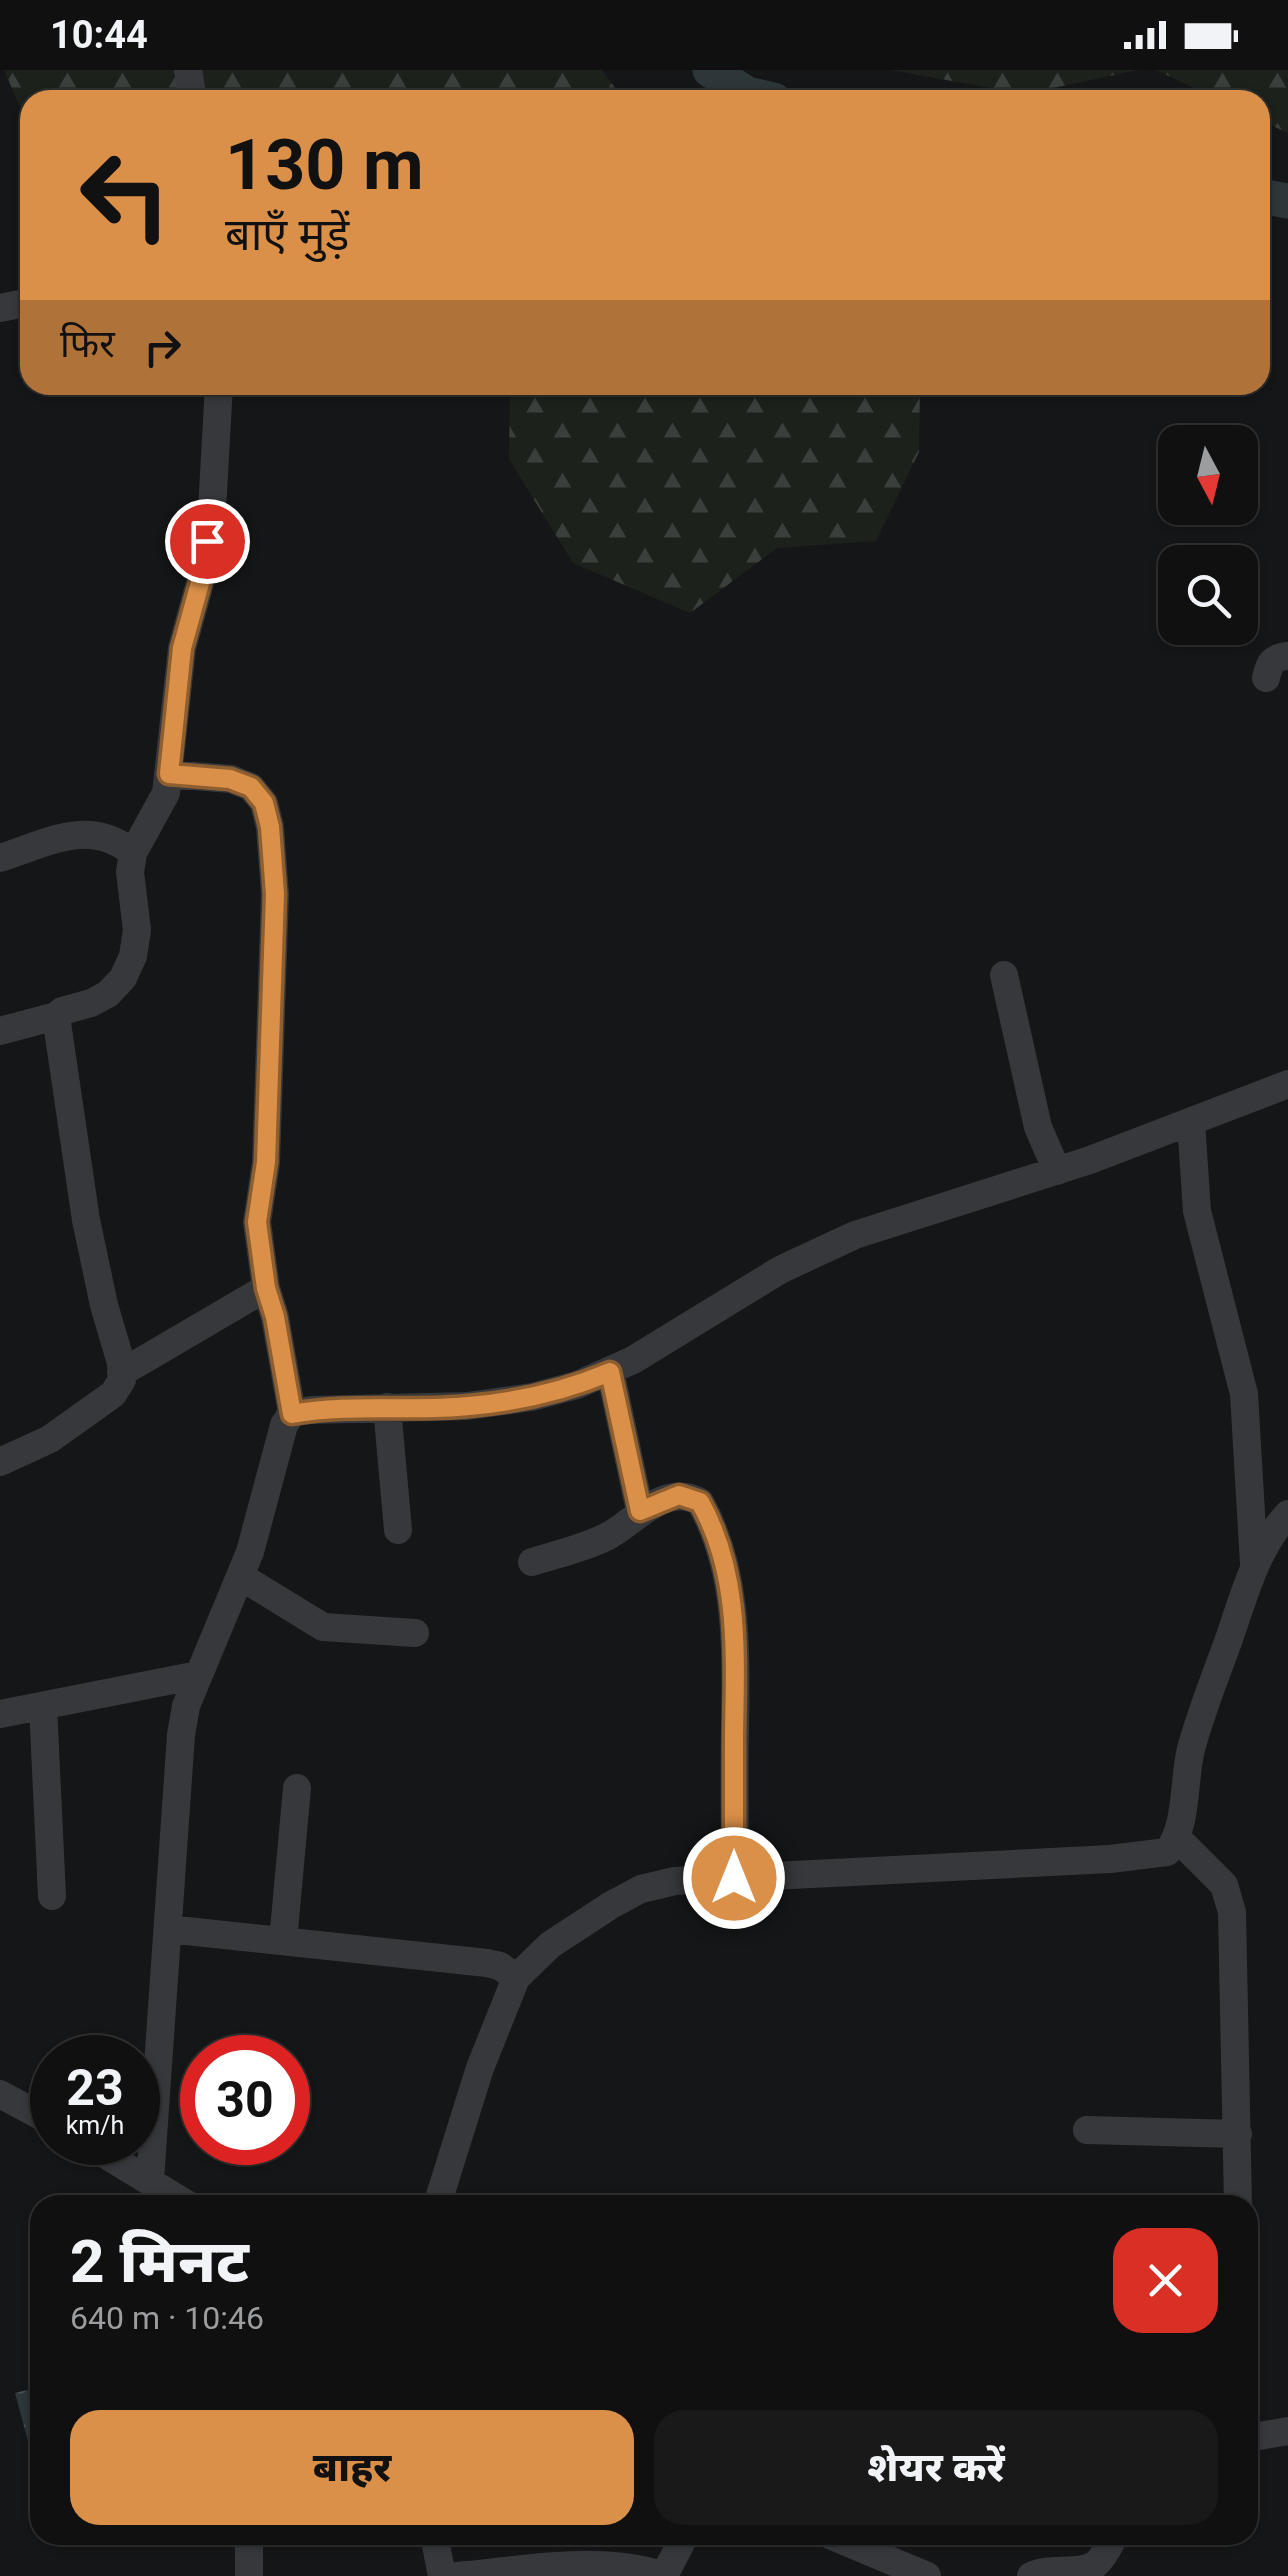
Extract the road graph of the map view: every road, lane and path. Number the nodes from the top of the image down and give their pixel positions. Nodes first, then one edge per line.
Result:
1 (219, 395) edge
2 (1288, 656) edge
3 (1266, 678) dead end
4 (169, 774) junction
5 (132, 853) junction
6 (0, 858) edge
7 (1004, 975) dead end
8 (56, 1016) junction
9 (0, 1031) edge
10 (1288, 1084) edge
11 (1191, 1122) junction
12 (1057, 1172) junction
13 (266, 1288) junction
14 (121, 1372) junction
15 (610, 1372) junction
16 (387, 1407) junction
17 (292, 1414) junction
18 (0, 1462) edge
19 (640, 1511) junction
20 (1288, 1514) edge
21 (398, 1530) dead end
22 (532, 1562) dead end
23 (1254, 1568) junction
24 (240, 1576) junction
25 (415, 1633) dead end
26 (198, 1676) junction
27 (43, 1706) junction
28 (0, 1714) edge
29 (297, 1788) dead end
30 (1178, 1839) junction
31 (734, 1878) junction
32 (52, 1896) dead end
33 (168, 1929) junction
34 (283, 1941) junction
35 (516, 1978) junction
36 (0, 2094) edge
37 (30, 2110) edge
38 (1087, 2130) dead end
39 (1238, 2134) junction
40 (124, 2165) edge
41 (150, 2180) junction
42 (173, 2195) edge
43 (440, 2195) edge
44 (1238, 2195) edge
45 (1288, 2431) edge
46 (1258, 2436) edge
47 (249, 2545) edge
48 (436, 2545) edge
49 (680, 2545) edge
50 (854, 2545) edge
51 (1109, 2545) edge
52 (504, 2574) edge
53 (249, 2576) edge
54 (442, 2576) edge
55 (458, 2576) edge
56 (664, 2576) edge
57 (927, 2576) edge
58 (1030, 2576) edge

1 - 4 street
2 - 3 street
4 - 5 street
4 - 13 street
5 - 6 street
5 - 8 street
7 - 12 street
8 - 9 street
8 - 14 street
10 - 11 street
11 - 12 street
11 - 23 street
12 - 15 street
13 - 14 street
13 - 17 street
14 - 18 street
15 - 16 street
15 - 19 street
16 - 17 street
16 - 21 street
17 - 24 street
19 - 22 street
19 - 31 street
20 - 23 street
23 - 30 street
24 - 25 street
24 - 26 street
26 - 27 street
26 - 33 street
27 - 28 street
27 - 32 street
29 - 34 street
30 - 31 street
30 - 39 street
31 - 35 street
33 - 34 street
33 - 41 street
34 - 35 street
35 - 43 street
36 - 37 street
38 - 39 street
39 - 44 street
40 - 41 street
41 - 42 street
45 - 46 street
47 - 53 street
48 - 54 street
49 - 56 street
50 - 57 street
51 - 58 street
52 - 55 street
52 - 56 street

